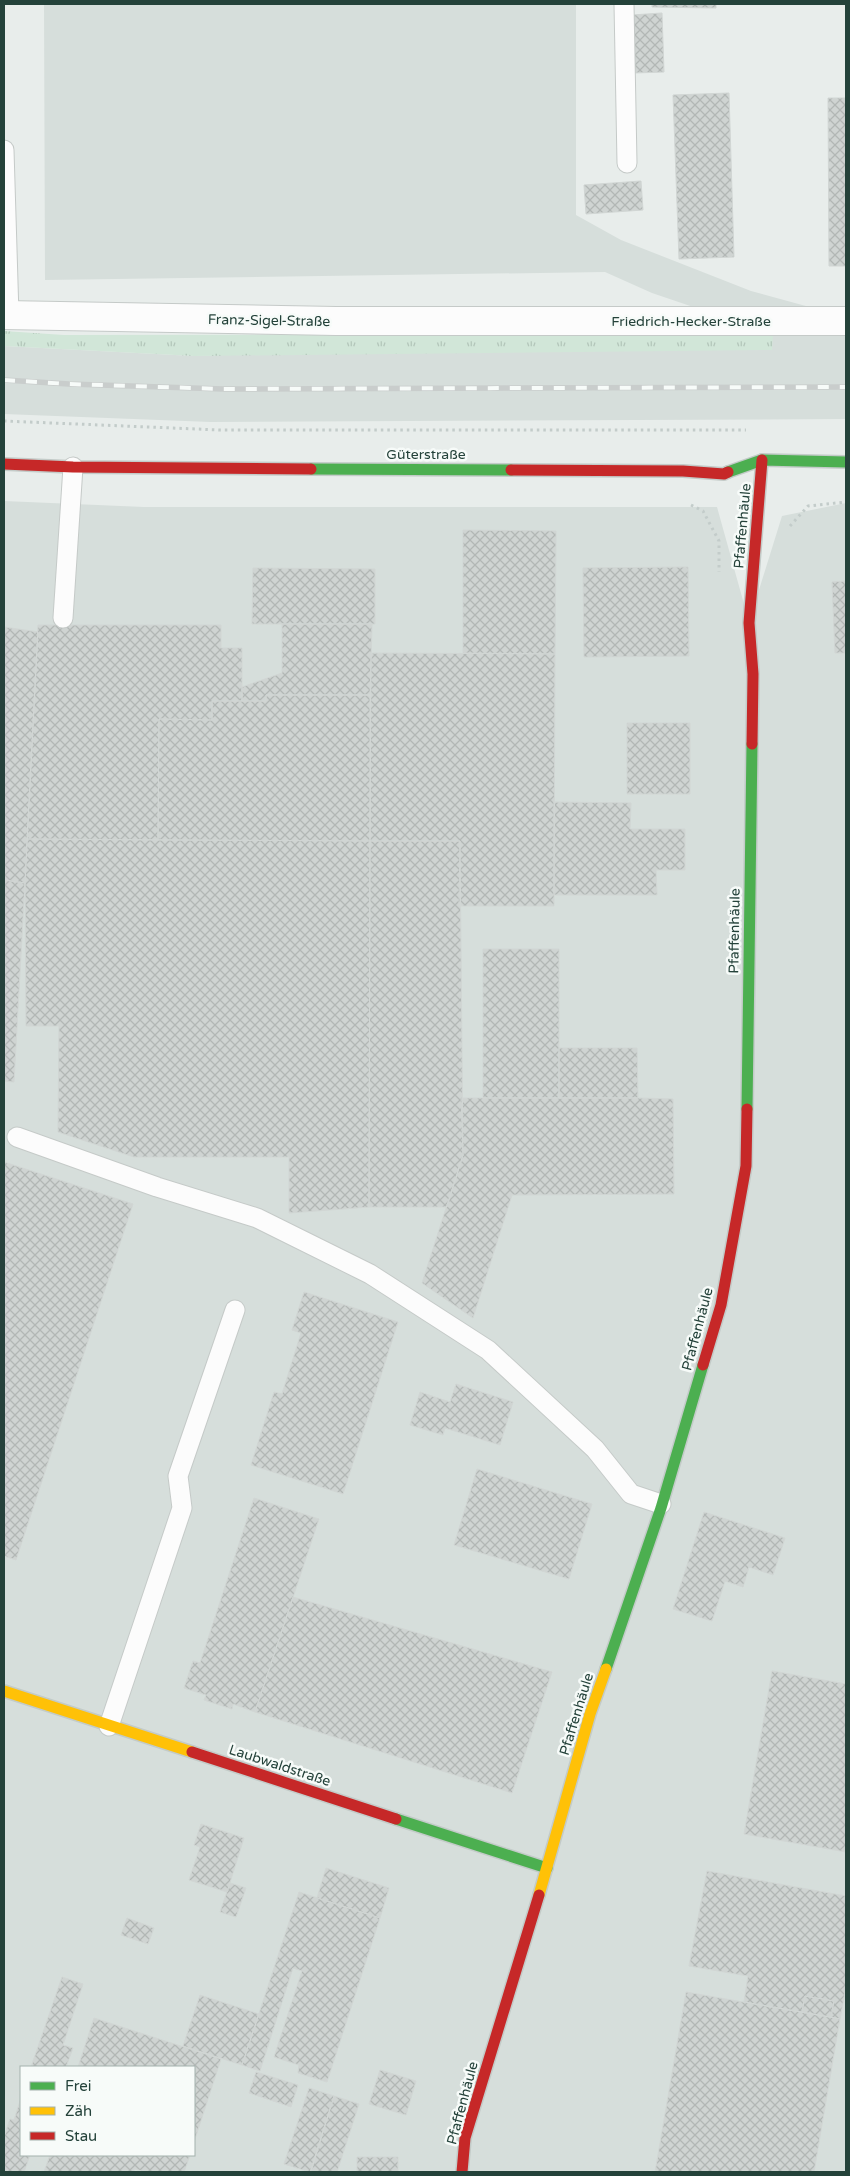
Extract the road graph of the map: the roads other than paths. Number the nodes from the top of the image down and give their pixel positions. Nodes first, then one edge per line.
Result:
1 (624, 4) edge
2 (4, 150) edge
3 (627, 163) dead end
4 (6, 315) edge
5 (535, 321) joint
6 (846, 321) edge
7 (762, 460) junction
8 (846, 462) edge
9 (4, 464) edge
10 (73, 467) junction
11 (64, 618) dead end
12 (17, 1138) dead end
13 (235, 1310) dead end
14 (661, 1504) junction
15 (4, 1691) edge
16 (109, 1726) junction
17 (547, 1868) junction
18 (462, 2172) edge

1 - 3 lane
2 - 4 lane
4 - 5 street, Franz-Sigel-Straße
5 - 6 street, Friedrich-Hecker-Straße
7 - 8 street, Güterstraße
7 - 10 street, Güterstraße
7 - 14 street, Pfaffenhäule
9 - 10 street, Güterstraße
10 - 11 lane
12 - 14 lane
13 - 16 lane
14 - 17 street, Pfaffenhäule
15 - 16 street, Laubwaldstraße
16 - 17 street, Laubwaldstraße
17 - 18 street, Pfaffenhäule

